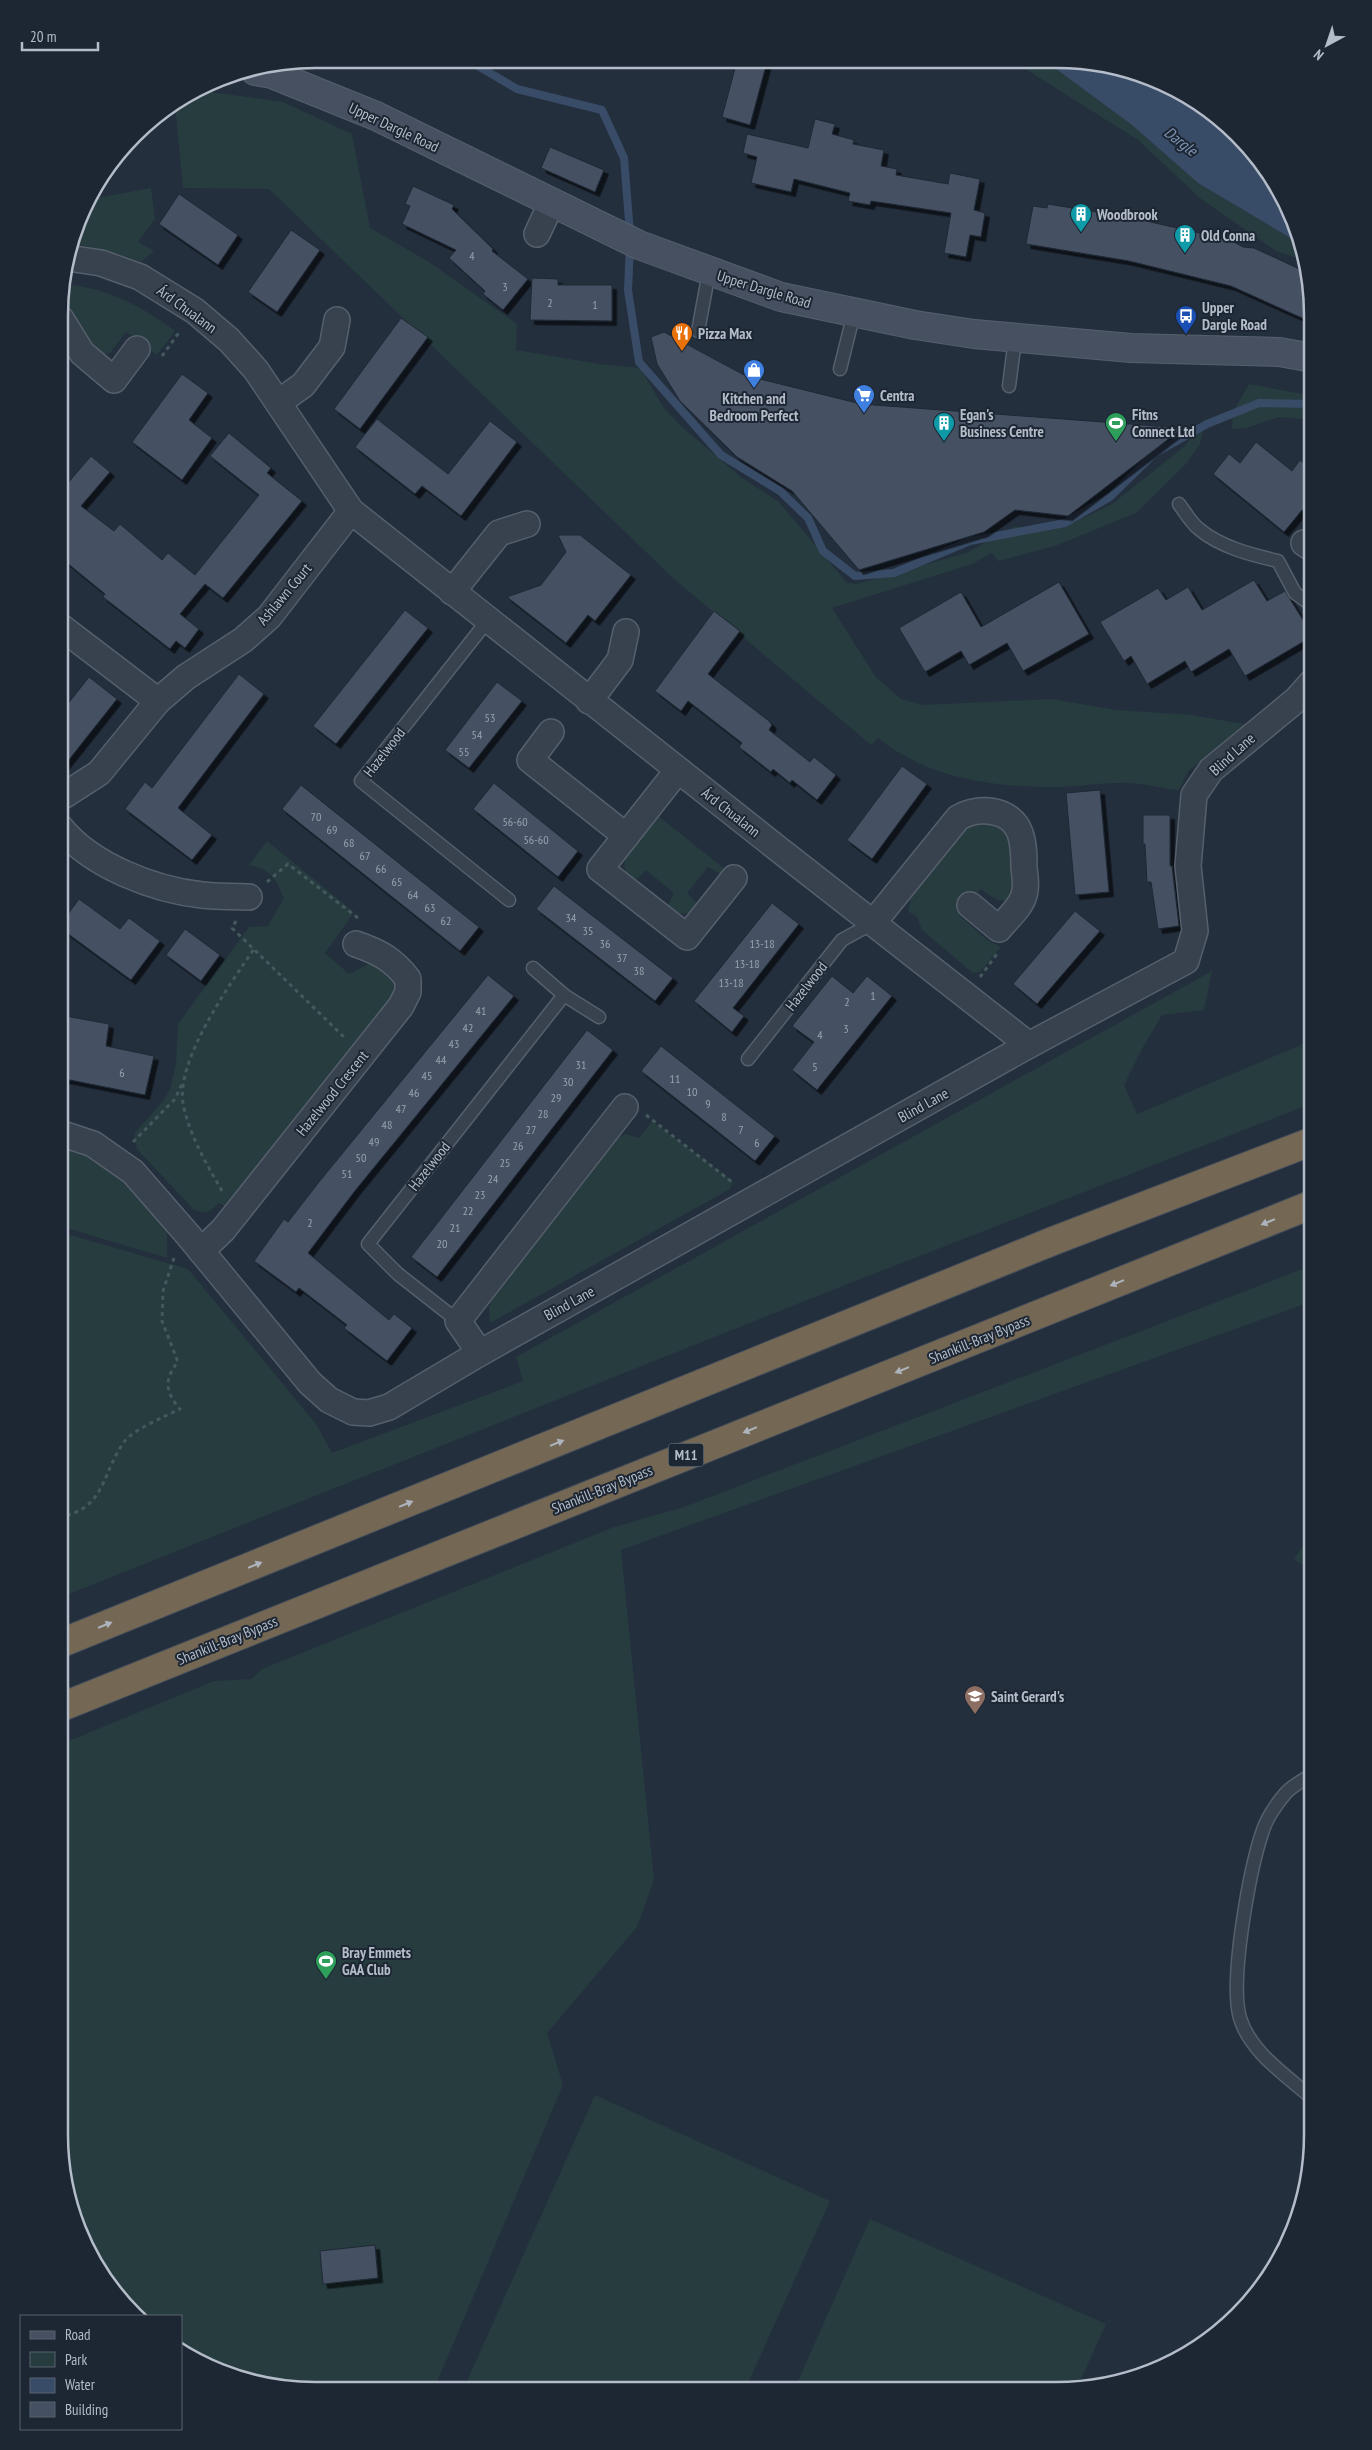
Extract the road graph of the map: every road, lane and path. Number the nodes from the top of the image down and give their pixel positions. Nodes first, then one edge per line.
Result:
1 (264, 73) edge
2 (552, 202) junction
3 (537, 234) dead end
4 (74, 259) edge
5 (709, 272) junction
6 (195, 311) junction
7 (854, 313) junction
8 (338, 320) dead end
9 (68, 331) edge
10 (698, 331) dead end
11 (1015, 339) junction
12 (137, 349) joint
13 (1304, 356) edge
14 (840, 369) dead end
15 (1009, 386) dead end
16 (278, 402) junction
17 (1179, 504) dead end
18 (352, 511) junction
19 (527, 524) dead end
20 (452, 592) junction
21 (1304, 600) edge
22 (488, 620) junction
23 (626, 632) dead end
24 (68, 633) edge
25 (1304, 691) edge
26 (590, 700) junction
27 (158, 701) junction
28 (551, 732) dead end
29 (678, 770) junction
30 (68, 793) edge
31 (68, 835) edge
32 (626, 836) junction
33 (734, 878) dead end
34 (248, 897) junction
35 (509, 900) dead end
36 (970, 905) dead end
37 (873, 924) junction
38 (999, 929) junction
39 (356, 944) joint
40 (254, 949) junction
41 (533, 968) dead end
42 (564, 995) junction
43 (965, 995) junction
44 (599, 1017) dead end
45 (1029, 1045) junction
46 (362, 1055) junction
47 (748, 1059) dead end
48 (184, 1079) junction
49 (625, 1107) joint
50 (68, 1136) edge
51 (1304, 1144) edge
52 (116, 1159) junction
53 (224, 1194) dead end
54 (746, 1203) junction
55 (1304, 1208) edge
56 (195, 1243) junction
57 (458, 1321) junction
58 (480, 1353) junction
59 (68, 1515) edge
60 (68, 1640) edge
61 (68, 1704) edge
62 (1304, 1780) edge
63 (1304, 2091) edge

1 - 2 main road, Upper Dargle Road
2 - 3 street
2 - 5 main road, Upper Dargle Road
4 - 6 street, Árd Chualann
5 - 7 main road, Upper Dargle Road
5 - 10 lane
6 - 12 path
6 - 16 street, Árd Chualann
7 - 11 main road, Upper Dargle Road
7 - 14 lane
8 - 16 street
9 - 12 street
11 - 13 main road, Upper Dargle Road
11 - 15 lane
16 - 18 street, Árd Chualann
17 - 21 lane
18 - 20 street, Árd Chualann
18 - 27 street, Ashlawn Court
19 - 20 street
20 - 22 street, Árd Chualann
22 - 26 street, Árd Chualann
22 - 35 lane, Hazelwood
23 - 26 street
24 - 27 street
25 - 45 street, Blind Lane
26 - 29 street, Árd Chualann
27 - 30 street, Ashlawn Court
28 - 32 street
29 - 32 street
29 - 37 street, Árd Chualann
31 - 34 street
32 - 33 street
34 - 39 path
34 - 40 path
36 - 38 street
37 - 38 street
37 - 43 street, Árd Chualann
37 - 47 lane, Hazelwood
38 - 43 path
39 - 46 street, Hazelwood Crescent
40 - 46 path
40 - 48 path
41 - 42 lane
42 - 44 lane
42 - 57 lane, Hazelwood
43 - 45 street, Árd Chualann
45 - 54 street, Blind Lane
46 - 56 street, Hazelwood Crescent
48 - 52 path
48 - 53 path
49 - 54 path
49 - 57 street
50 - 52 street
60 -> 51 highway
52 - 56 street
54 - 58 street, Blind Lane
55 -> 61 highway, Shankill-Bray Bypass / M11
56 - 58 street, Blind Lane
56 - 59 path
57 - 58 street, Hazelwood
62 - 63 lane

